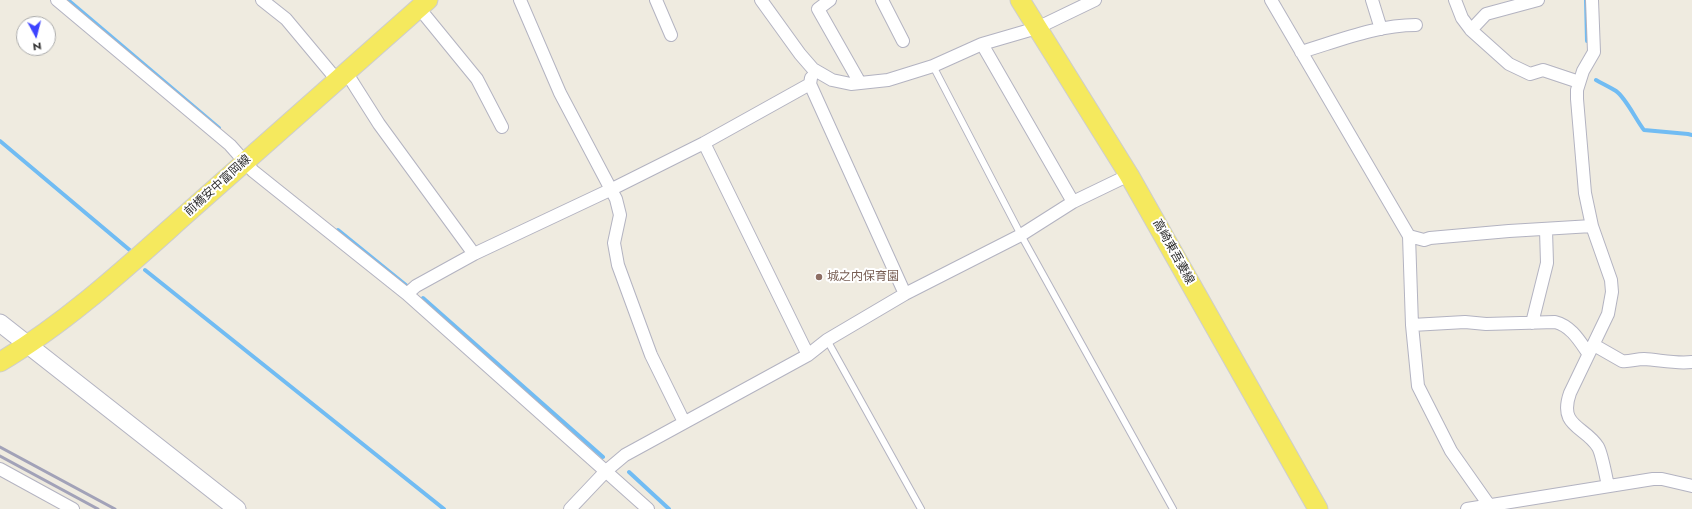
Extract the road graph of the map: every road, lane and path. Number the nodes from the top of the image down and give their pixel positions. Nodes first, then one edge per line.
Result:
1 (57, 0) edge
2 (262, 0) edge
3 (520, 0) edge
4 (656, 0) edge
5 (762, 0) edge
6 (830, 0) edge
7 (882, 0) edge
8 (1020, 0) edge
9 (1095, 0) edge
10 (1270, 0) edge
11 (1372, 0) edge
12 (1455, 0) edge
13 (1538, 0) edge
14 (1592, 0) edge
15 (424, 4) edge
16 (1416, 25) dead end
17 (1037, 28) junction
18 (1380, 29) junction
19 (1472, 30) junction
20 (671, 35) dead end
21 (903, 41) dead end
22 (982, 44) junction
23 (1301, 52) junction
24 (934, 66) junction
25 (813, 69) junction
26 (342, 76) junction
27 (1579, 82) junction
28 (860, 83) junction
29 (810, 84) junction
30 (502, 127) dead end
31 (704, 143) junction
32 (246, 162) junction
33 (1129, 175) junction
34 (612, 189) junction
35 (1073, 202) junction
36 (1592, 226) junction
37 (1546, 230) junction
38 (1021, 235) junction
39 (1409, 236) junction
40 (474, 254) junction
41 (407, 294) junction
42 (905, 294) junction
43 (0, 322) edge
44 (1532, 323) junction
45 (1412, 325) junction
46 (827, 340) junction
47 (28, 345) junction
48 (1591, 349) junction
49 (808, 355) junction
50 (0, 362) edge
51 (1692, 362) edge
52 (684, 422) junction
53 (0, 469) edge
54 (606, 471) junction
55 (1608, 486) junction
56 (1692, 486) edge
57 (1489, 505) junction
58 (73, 509) edge
59 (237, 509) edge
60 (570, 509) edge
61 (648, 509) edge
62 (921, 509) edge
63 (1173, 509) edge
64 (1318, 509) edge
65 (1467, 509) edge

1 - 32 street
2 - 26 street
3 - 34 street
4 - 20 street
5 - 25 street
6 - 28 street
7 - 21 street
8 - 17 main road, 高崎東吾妻線
9 - 17 street
10 - 23 street
11 - 18 street
12 - 19 street
13 - 19 street
14 - 27 street
15 - 26 main road, 前橋安中富岡線
15 - 30 street
16 - 18 street
17 - 22 street
17 - 33 main road, 高崎東吾妻線
18 - 23 street
19 - 27 street
22 - 24 street
22 - 35 street
23 - 39 street
24 - 28 street
24 - 38 lane
25 - 28 street
25 - 29 street
26 - 32 main road, 前橋安中富岡線
26 - 40 street
27 - 36 street
29 - 31 street
29 - 42 street
31 - 34 street
31 - 49 street
32 - 41 street
32 - 47 main road, 前橋安中富岡線
33 - 35 street
33 - 64 main road, 高崎東吾妻線
34 - 40 street
34 - 52 street
35 - 38 street
36 - 37 street
36 - 48 street
37 - 39 street
37 - 44 street
38 - 42 street
38 - 63 lane
39 - 45 street
40 - 41 street
41 - 54 street
42 - 46 street
43 - 47 street
44 - 45 street
44 - 48 street
45 - 57 street
46 - 49 street
46 - 62 lane
47 - 50 main road, 前橋安中富岡線
47 - 59 street
48 - 51 street
48 - 55 street
49 - 52 street
52 - 54 street
53 - 58 street
54 - 60 street
54 - 61 street
55 - 56 street
55 - 57 street
57 - 65 street

